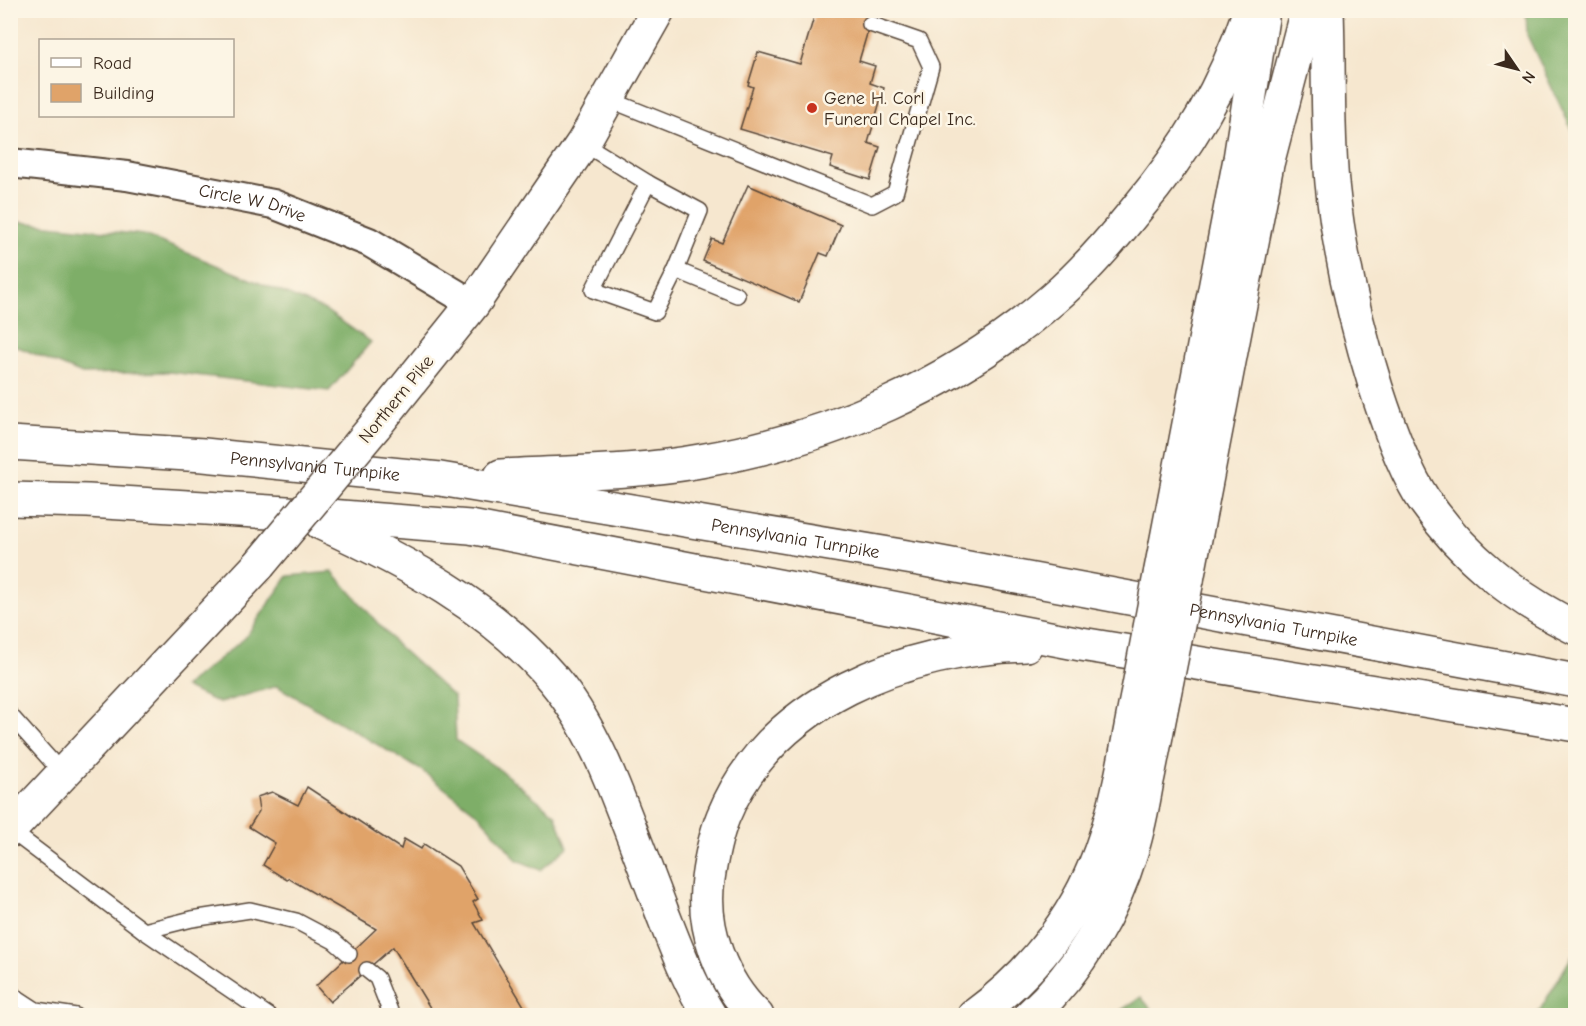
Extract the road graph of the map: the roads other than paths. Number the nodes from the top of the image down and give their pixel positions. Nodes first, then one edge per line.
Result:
1 (658, 10) edge
2 (1250, 10) edge
3 (1263, 10) edge
4 (1307, 10) edge
5 (1327, 10) edge
6 (870, 24) dead end
7 (608, 99) junction
8 (583, 143) junction
9 (10, 163) edge
10 (648, 183) junction
11 (676, 270) junction
12 (737, 295) dead end
13 (473, 304) junction
14 (10, 442) edge
15 (440, 479) junction
16 (10, 499) edge
17 (303, 514) junction
18 (1173, 577) junction
19 (1575, 628) edge
20 (1081, 644) junction
21 (1575, 681) edge
22 (1151, 693) junction
23 (10, 715) edge
24 (1575, 725) edge
25 (63, 774) junction
26 (10, 830) edge
27 (144, 931) junction
28 (349, 954) dead end
29 (367, 970) dead end
30 (10, 993) edge
31 (76, 1016) edge
32 (269, 1016) edge
33 (392, 1016) edge
34 (710, 1016) edge
35 (757, 1016) edge
36 (974, 1016) edge
37 (1030, 1016) edge

1 - 7 main road, Northern Pike
2 - 15 main road
3 - 18 main road
4 - 18 main road
5 - 19 main road
6 - 7 lane
7 - 8 main road, Northern Pike
8 - 10 lane
8 - 13 main road, Northern Pike
9 - 13 street, Circle W Drive
10 - 11 lane
10 - 11 lane
11 - 12 lane
13 - 25 main road, Northern Pike, bridge
14 - 15 main road, Pennsylvania Turnpike
15 - 21 main road, Pennsylvania Turnpike
16 - 17 main road
17 - 20 main road
17 - 34 main road
18 - 22 main road, bridge
20 - 24 main road
20 - 35 main road
22 - 36 main road
22 - 37 main road
23 - 25 lane
25 - 26 main road, Northern Pike
26 - 27 lane
27 - 28 lane
27 - 32 lane
29 - 33 lane
30 - 31 lane

